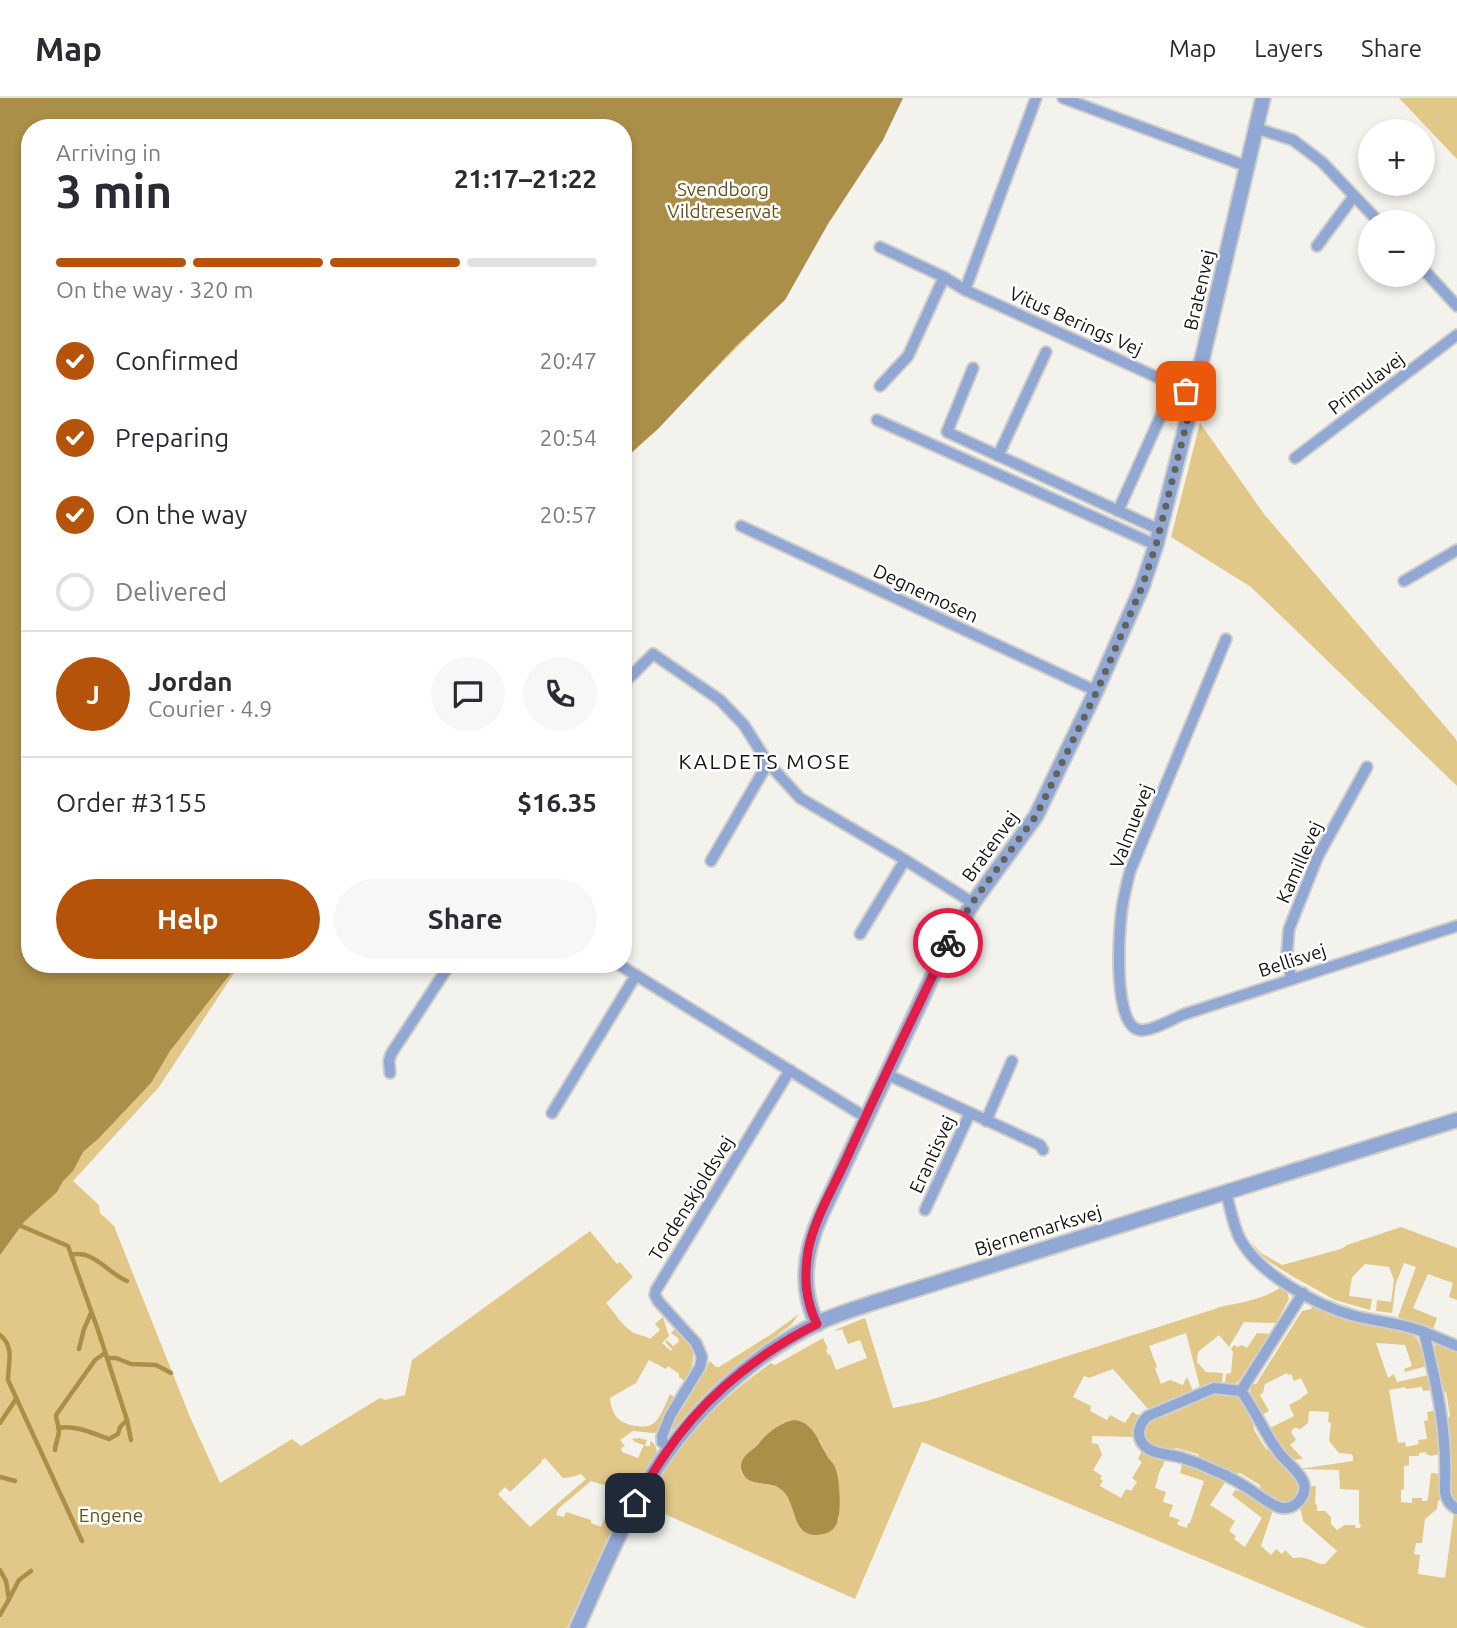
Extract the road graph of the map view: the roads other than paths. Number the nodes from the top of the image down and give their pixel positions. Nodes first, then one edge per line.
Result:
1 (1037, 98) edge
2 (1063, 98) edge
3 (1263, 98) edge
4 (1255, 128) junction
5 (1246, 166) junction
6 (1354, 196) junction
7 (1367, 210) edge
8 (1317, 246) dead end
9 (880, 247) dead end
10 (944, 277) junction
11 (1435, 282) edge
12 (965, 290) junction
13 (1457, 306) edge
14 (1457, 335) edge
15 (1046, 352) dead end
16 (973, 368) dead end
17 (880, 386) dead end
18 (1194, 394) junction
19 (1167, 402) dead end
20 (877, 420) dead end
21 (998, 456) junction
22 (1295, 458) dead end
23 (1118, 511) junction
24 (741, 526) dead end
25 (1158, 537) junction
26 (1457, 551) edge
27 (1404, 581) dead end
28 (1226, 639) dead end
29 (632, 675) edge
30 (1097, 691) junction
31 (768, 763) junction
32 (1367, 767) dead end
33 (710, 860) dead end
34 (905, 860) junction
35 (972, 903) junction
36 (1457, 926) edge
37 (860, 934) dead end
38 (444, 973) edge
39 (632, 973) edge
40 (636, 975) junction
41 (1291, 979) junction
42 (1138, 1030) joint
43 (1012, 1061) dead end
44 (790, 1070) junction
45 (390, 1073) dead end
46 (887, 1074) junction
47 (552, 1113) dead end
48 (970, 1113) junction
49 (865, 1117) junction
50 (1457, 1120) edge
51 (986, 1121) junction
52 (1043, 1150) dead end
53 (1226, 1192) junction
54 (925, 1210) dead end
55 (1303, 1293) junction
56 (817, 1324) junction
57 (1424, 1332) junction
58 (1457, 1346) edge
59 (1241, 1391) junction
60 (670, 1448) junction
61 (1457, 1509) edge
62 (577, 1628) edge

1 - 12 street
2 - 5 street
3 - 4 street, Bratenvej
4 - 5 street, Bratenvej
4 - 6 street
5 - 18 street, Bratenvej
6 - 7 street
6 - 8 street
9 - 10 street, Vitus Berings Vej
10 - 12 street, Vitus Berings Vej
10 - 17 street
11 - 13 street
12 - 18 street, Vitus Berings Vej
14 - 22 street, Primulavej
15 - 21 street
16 - 21 street
18 - 25 street, Bratenvej
19 - 23 street
20 - 25 street
21 - 23 street
23 - 25 street
24 - 30 street, Degnemosen
25 - 30 street, Bratenvej
26 - 27 street
28 - 42 street, Valmuevej
29 - 31 street
30 - 35 street, Bratenvej
31 - 33 street
31 - 34 street
32 - 41 street, Kamillevej
34 - 35 street
34 - 37 street
35 - 46 street, Bratenvej
36 - 41 street, Bellisvej
38 - 45 street
39 - 40 street
40 - 44 street
40 - 47 street
41 - 42 street, Bellisvej
43 - 51 street, Erantisvej
44 - 49 street
44 - 60 street, Tordenskjoldsvej
46 - 48 street, Erantisvej
46 - 49 street, Bratenvej
48 - 51 street, Erantisvej
48 - 54 street, Erantisvej
49 - 56 street, Bratenvej
50 - 53 street, Bjernemarksvej
51 - 52 street, Erantisvej
53 - 55 street
53 - 56 street, Bjernemarksvej
55 - 57 street
55 - 59 street
56 - 60 street, Bjernemarksvej
57 - 58 street
57 - 61 street
59 - 59 street
60 - 62 street, Bjernemarksvej

